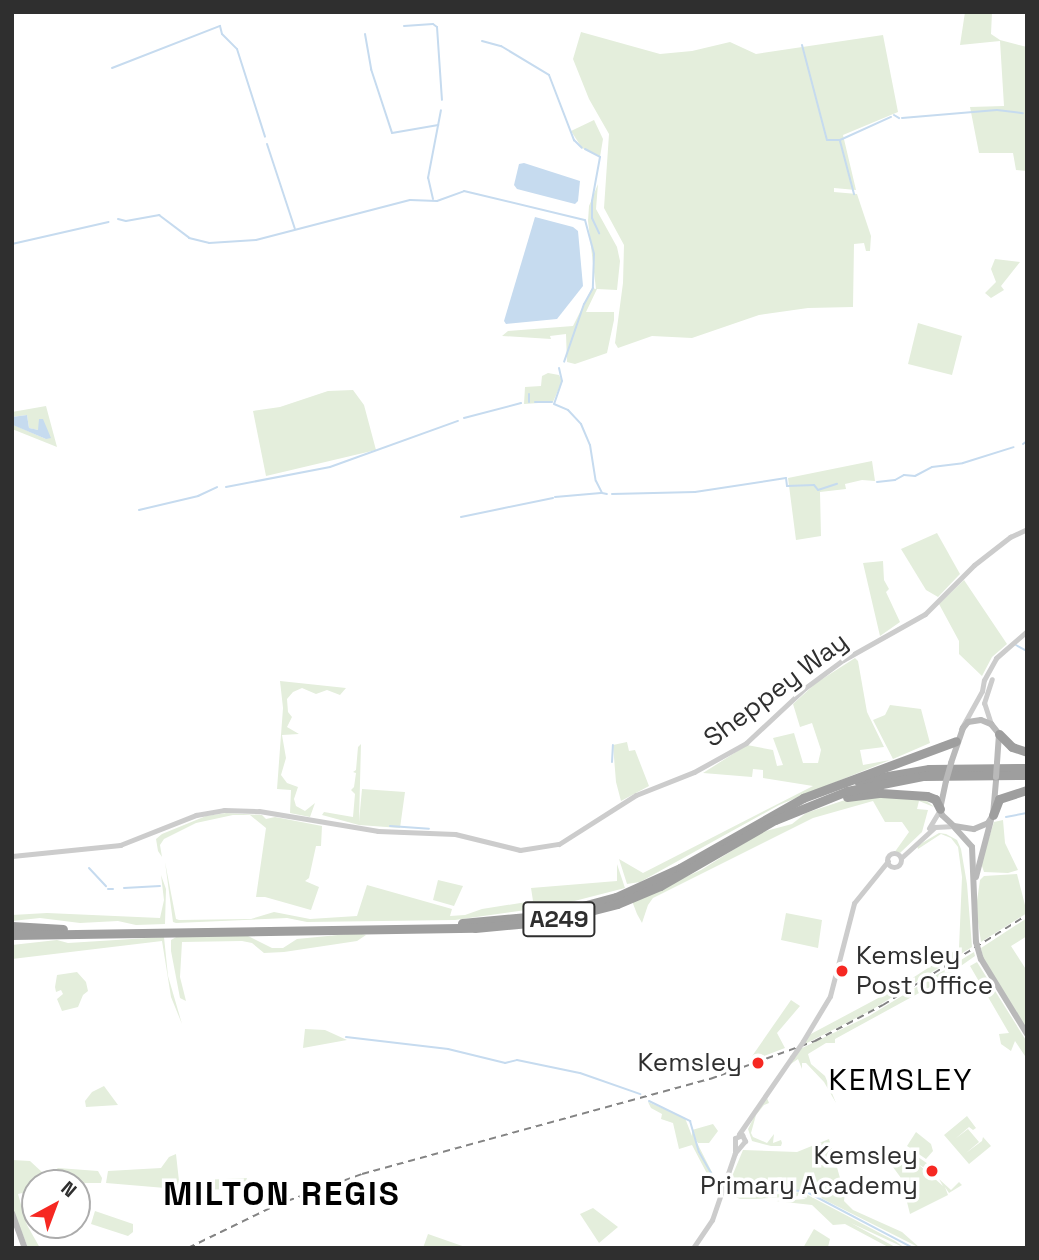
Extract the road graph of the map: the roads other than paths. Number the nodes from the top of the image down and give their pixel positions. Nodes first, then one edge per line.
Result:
1 (1027, 529) edge
2 (1027, 631) edge
3 (989, 679) junction
4 (991, 724) junction
5 (999, 734) junction
6 (956, 741) junction
7 (1027, 752) edge
8 (1027, 768) edge
9 (1027, 775) edge
10 (1027, 790) edge
11 (940, 809) junction
12 (993, 815) junction
13 (773, 817) junction
14 (954, 826) junction
15 (925, 834) junction
16 (12, 856) edge
17 (899, 856) junction
18 (888, 861) junction
19 (893, 866) junction
20 (883, 870) junction
21 (972, 901) junction
22 (12, 930) edge
23 (62, 932) junction
24 (12, 941) edge
25 (1027, 1034) edge
26 (12, 1213) edge
27 (699, 1247) edge
28 (25, 1248) edge

1 - 16 street, Sheppey Way
2 - 3 street
3 - 4 street
3 - 6 street
4 - 5 main road
4 - 6 main road
5 - 7 highway
5 - 12 main road, bridge
6 - 11 main road, bridge
6 - 13 highway, A249
8 - 13 highway, A249
9 - 13 highway, A249
10 - 12 highway
11 - 13 highway, A249
11 - 14 main road
11 - 15 street
12 - 14 main road
12 - 21 main road
13 - 23 highway, A249
14 - 15 street
14 - 21 main road
15 - 17 street
17 - 18 street
17 - 19 street
18 - 19 street
18 - 20 street
19 - 20 street
20 - 27 street, bridge
21 - 25 main road, bridge
22 - 23 highway, A249
23 - 24 highway
26 - 28 main road

